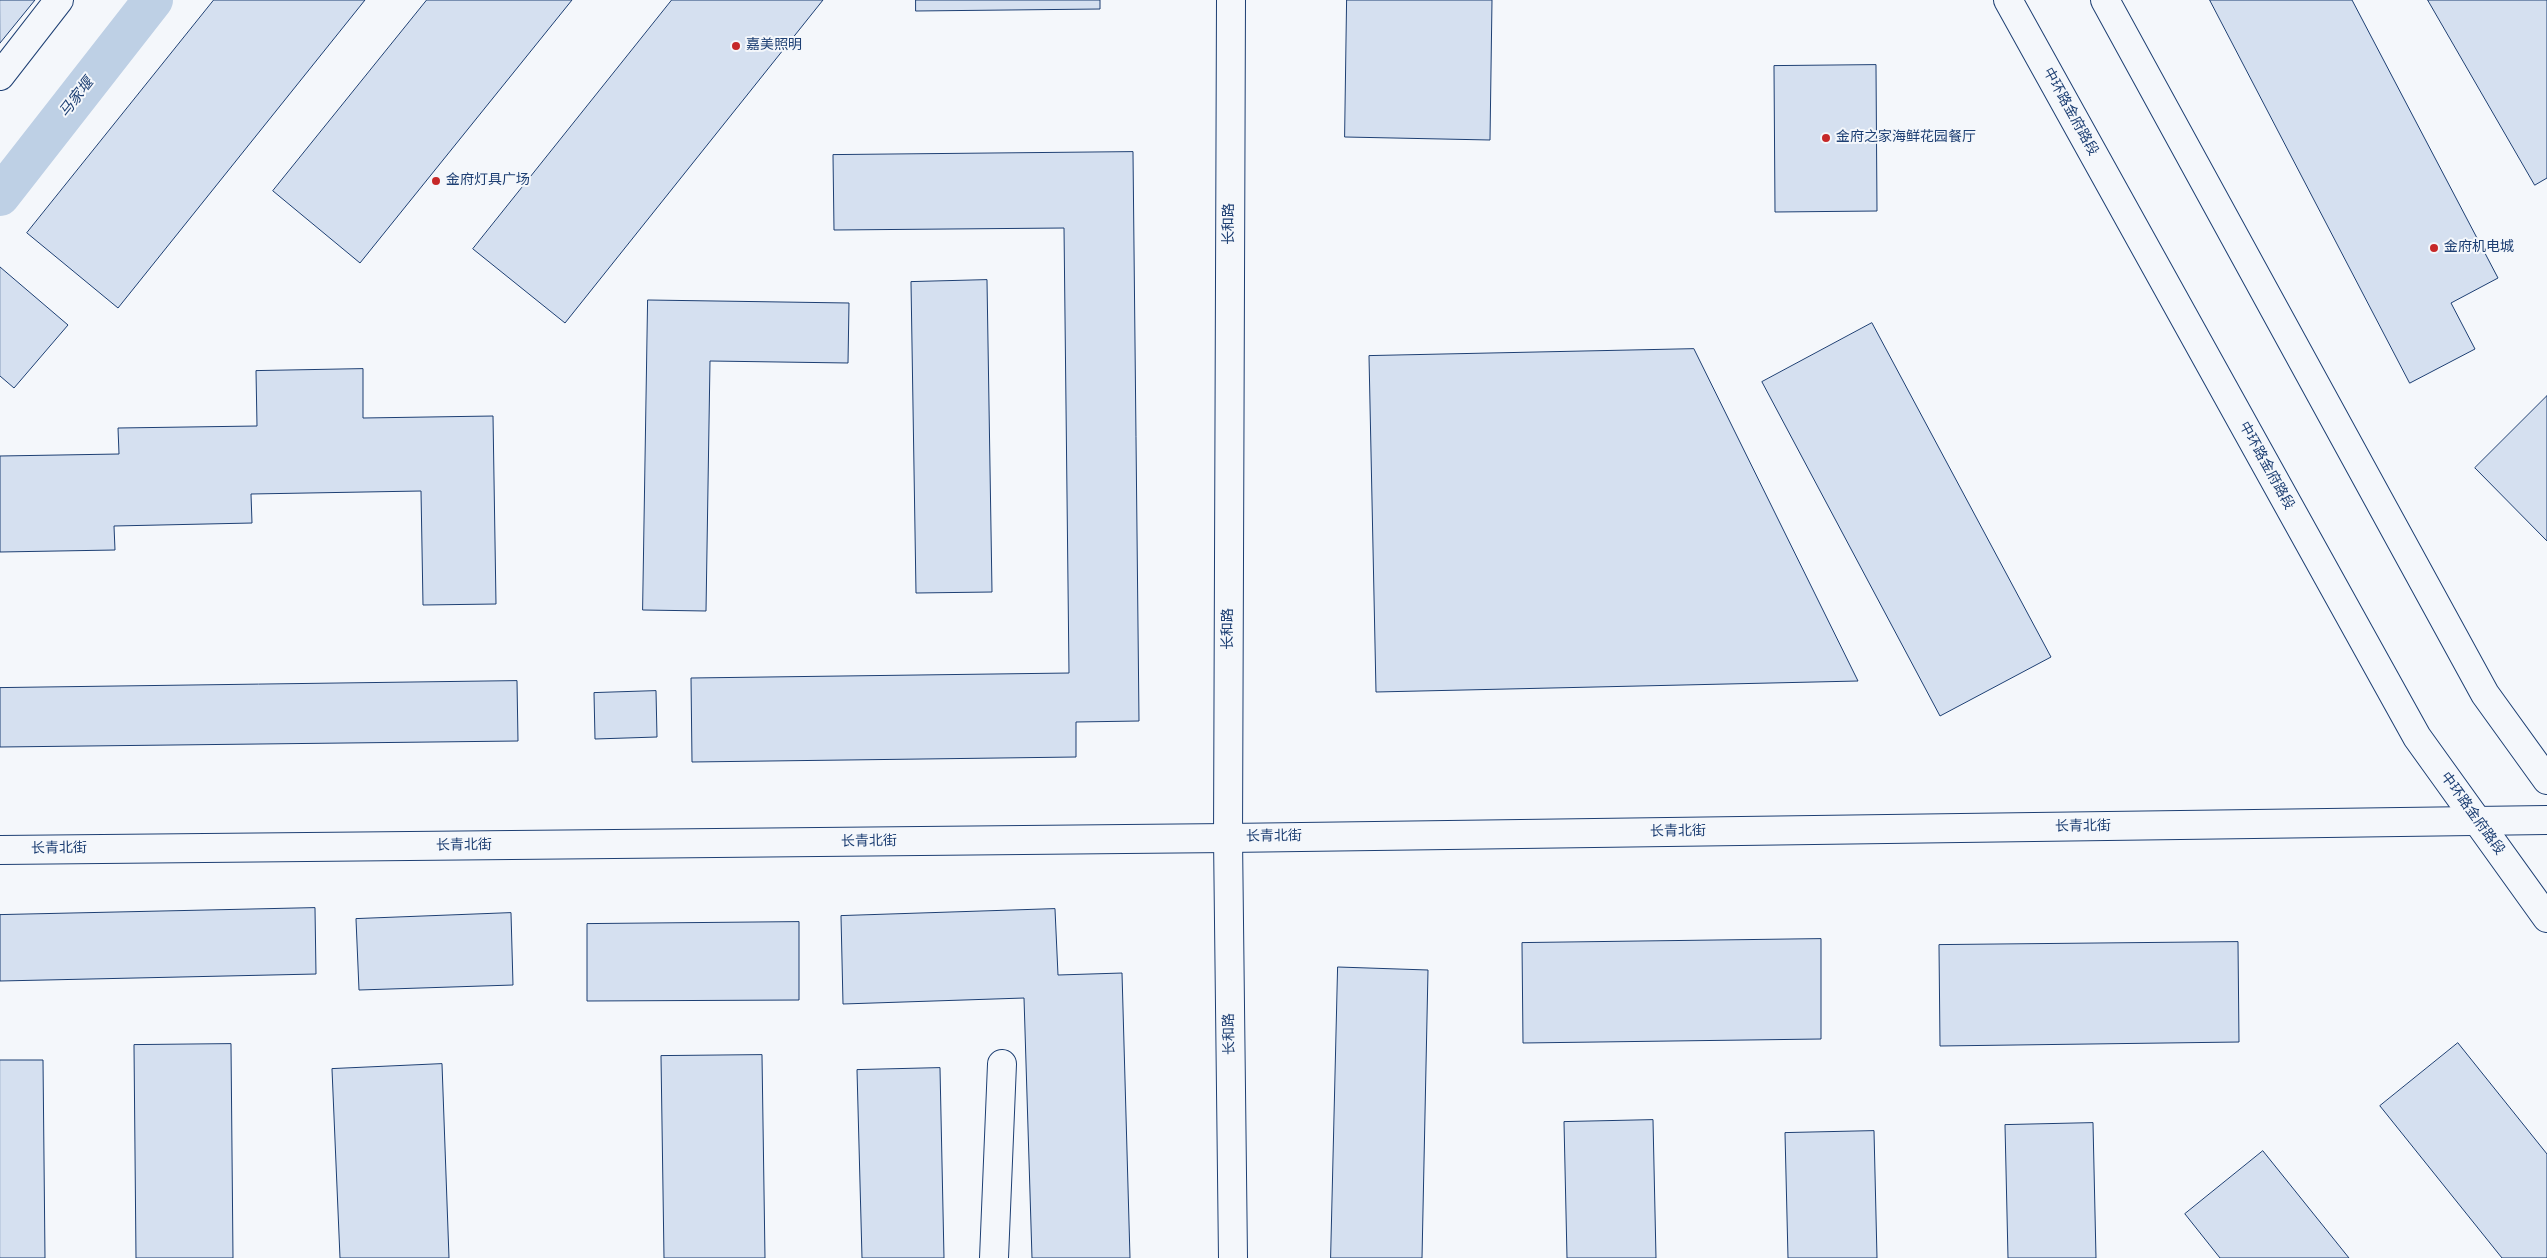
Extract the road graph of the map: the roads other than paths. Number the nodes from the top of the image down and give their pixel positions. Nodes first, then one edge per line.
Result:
1 (59, 0) edge
2 (1231, 0) edge
3 (2008, 0) edge
4 (2105, 0) edge
5 (0, 76) edge
6 (2547, 780) edge
7 (2547, 820) edge
8 (2477, 821) junction
9 (1228, 838) junction
10 (0, 850) edge
11 (2547, 918) edge
12 (1002, 1064) dead end
13 (994, 1258) edge
14 (1233, 1258) edge

1 - 5 street
2 - 9 street, 长和路
3 - 8 street, 中环路金府路段
4 - 6 street
7 - 8 street, 长青北街
8 - 9 street, 长青北街
8 - 11 street, 中环路金府路段
9 - 10 street, 长青北街
9 - 14 street, 长和路
12 - 13 street

